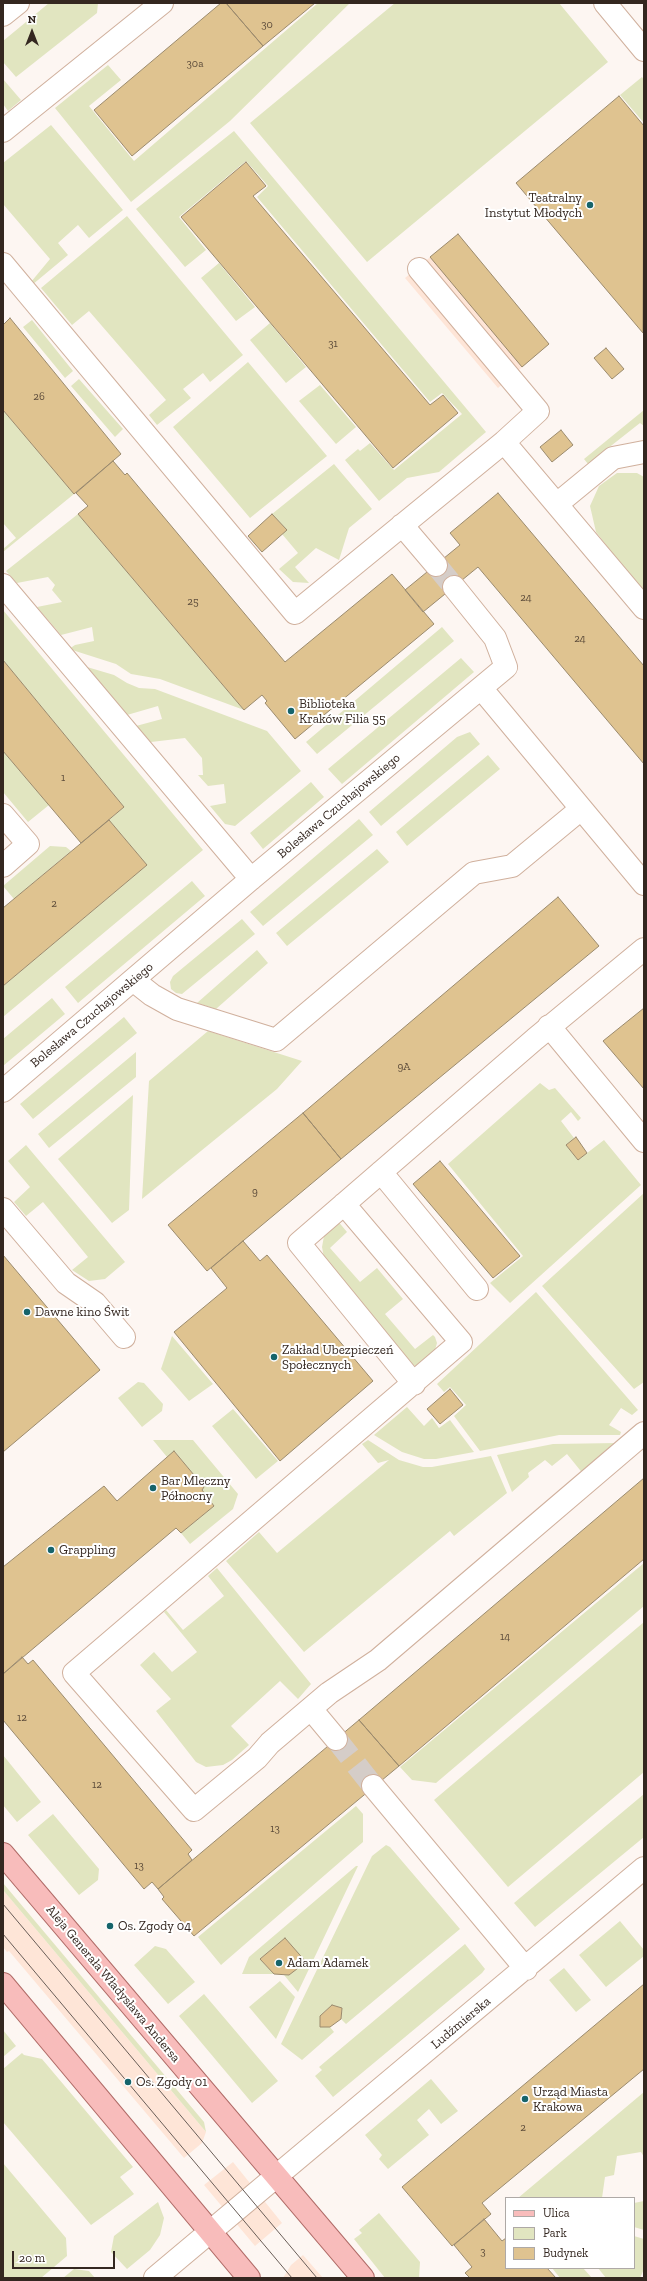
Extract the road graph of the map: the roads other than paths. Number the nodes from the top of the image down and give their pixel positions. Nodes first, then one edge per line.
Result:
1 (18, 3) edge
2 (162, 3) edge
3 (605, 3) edge
4 (3, 15) edge
5 (644, 50) edge
6 (3, 131) edge
7 (3, 264) edge
8 (419, 269) dead end
9 (504, 442) junction
10 (644, 452) edge
11 (557, 504) junction
12 (402, 525) junction
13 (436, 565) tunnel mouth
14 (3, 585) edge
15 (454, 587) tunnel mouth
16 (644, 608) edge
17 (481, 688) junction
18 (582, 809) junction
19 (3, 815) edge
20 (3, 866) edge
21 (251, 879) junction
22 (644, 884) edge
23 (644, 949) edge
24 (133, 980) junction
25 (549, 1026) junction
26 (3, 1091) edge
27 (644, 1141) edge
28 (380, 1172) junction
29 (344, 1204) junction
30 (3, 1208) edge
31 (477, 1289) dead end
32 (124, 1336) dead end
33 (414, 1384) junction
34 (644, 1433) edge
35 (311, 1708) junction
36 (336, 1739) tunnel mouth
37 (374, 1786) tunnel mouth
38 (3, 1854) edge
39 (644, 1868) edge
40 (526, 1969) junction
41 (3, 1984) edge
42 (277, 2176) junction
43 (210, 2232) junction
44 (154, 2278) edge
45 (249, 2278) edge
46 (363, 2278) edge

1 - 4 street
2 - 6 street
3 - 5 street
7 - 12 street
8 - 9 street
9 - 11 street
9 - 12 street
10 - 11 street
11 - 16 street
12 - 13 street
14 - 21 street
15 - 17 street, Bolesława Czuchajowskiego
17 - 18 street
17 - 21 street, Bolesława Czuchajowskiego
18 - 22 street
18 - 24 street
19 - 20 street
21 - 24 street, Bolesława Czuchajowskiego
23 - 25 street
24 - 26 street, Bolesława Czuchajowskiego
25 - 27 street
25 - 28 street
28 - 29 street
28 - 31 street
29 - 33 street
29 - 33 street
30 - 32 street
33 - 35 street
34 - 35 street
35 - 36 street
37 - 40 street
38 - 42 main road, Aleja Generała Władysława Andersa
39 - 40 street, Ludźmierska
40 - 42 street, Ludźmierska
41 - 43 main road
42 - 43 street, Ludźmierska
42 - 46 main road, Aleja Generała Władysława Andersa
43 - 44 street, Ludźmierska
43 - 45 main road

